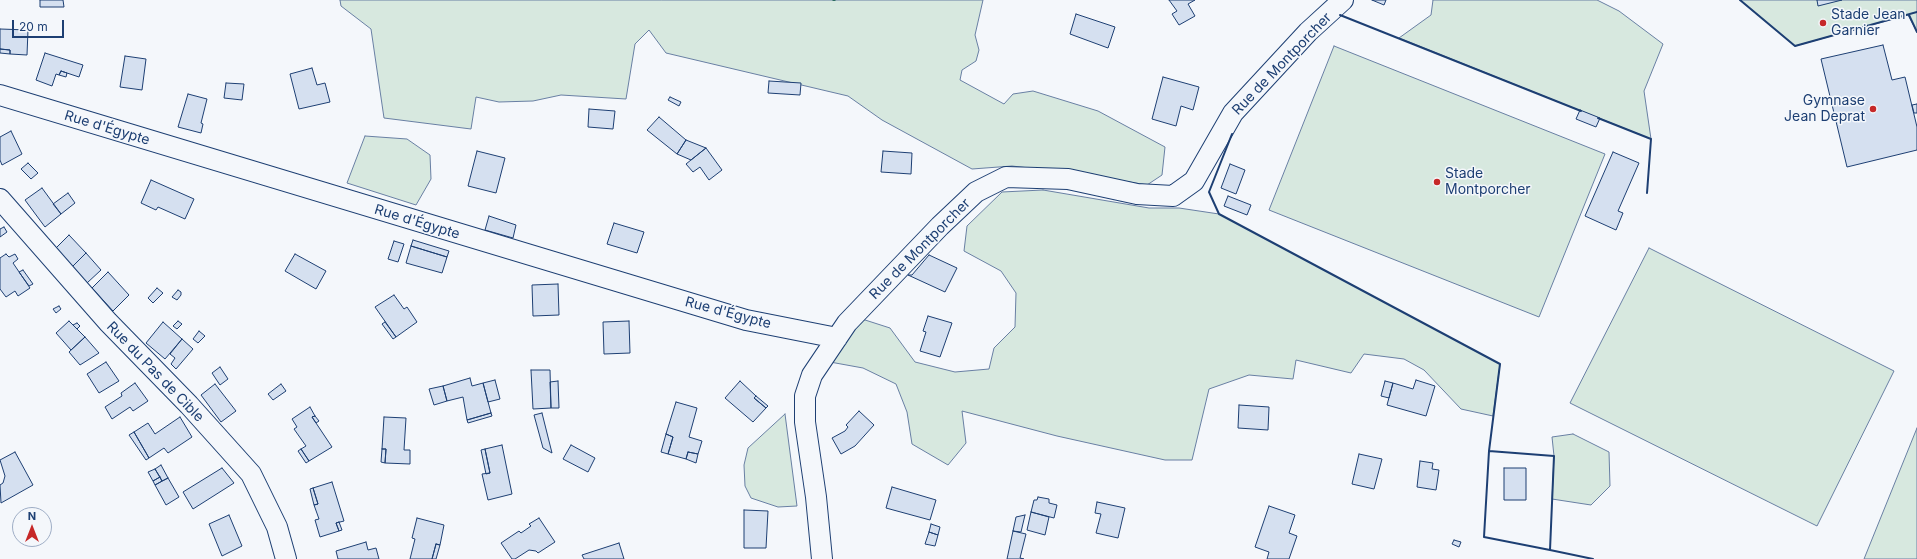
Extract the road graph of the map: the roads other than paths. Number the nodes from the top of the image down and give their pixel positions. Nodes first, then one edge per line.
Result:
1 (1343, 0) edge
2 (0, 95) edge
3 (0, 199) edge
4 (837, 338) junction
5 (286, 559) edge
6 (822, 559) edge

1 - 4 street, Rue de Montporcher
2 - 4 street, Rue d'Égypte
3 - 5 street, Rue du Pas de Cible
4 - 6 street, Rue de Montporcher

